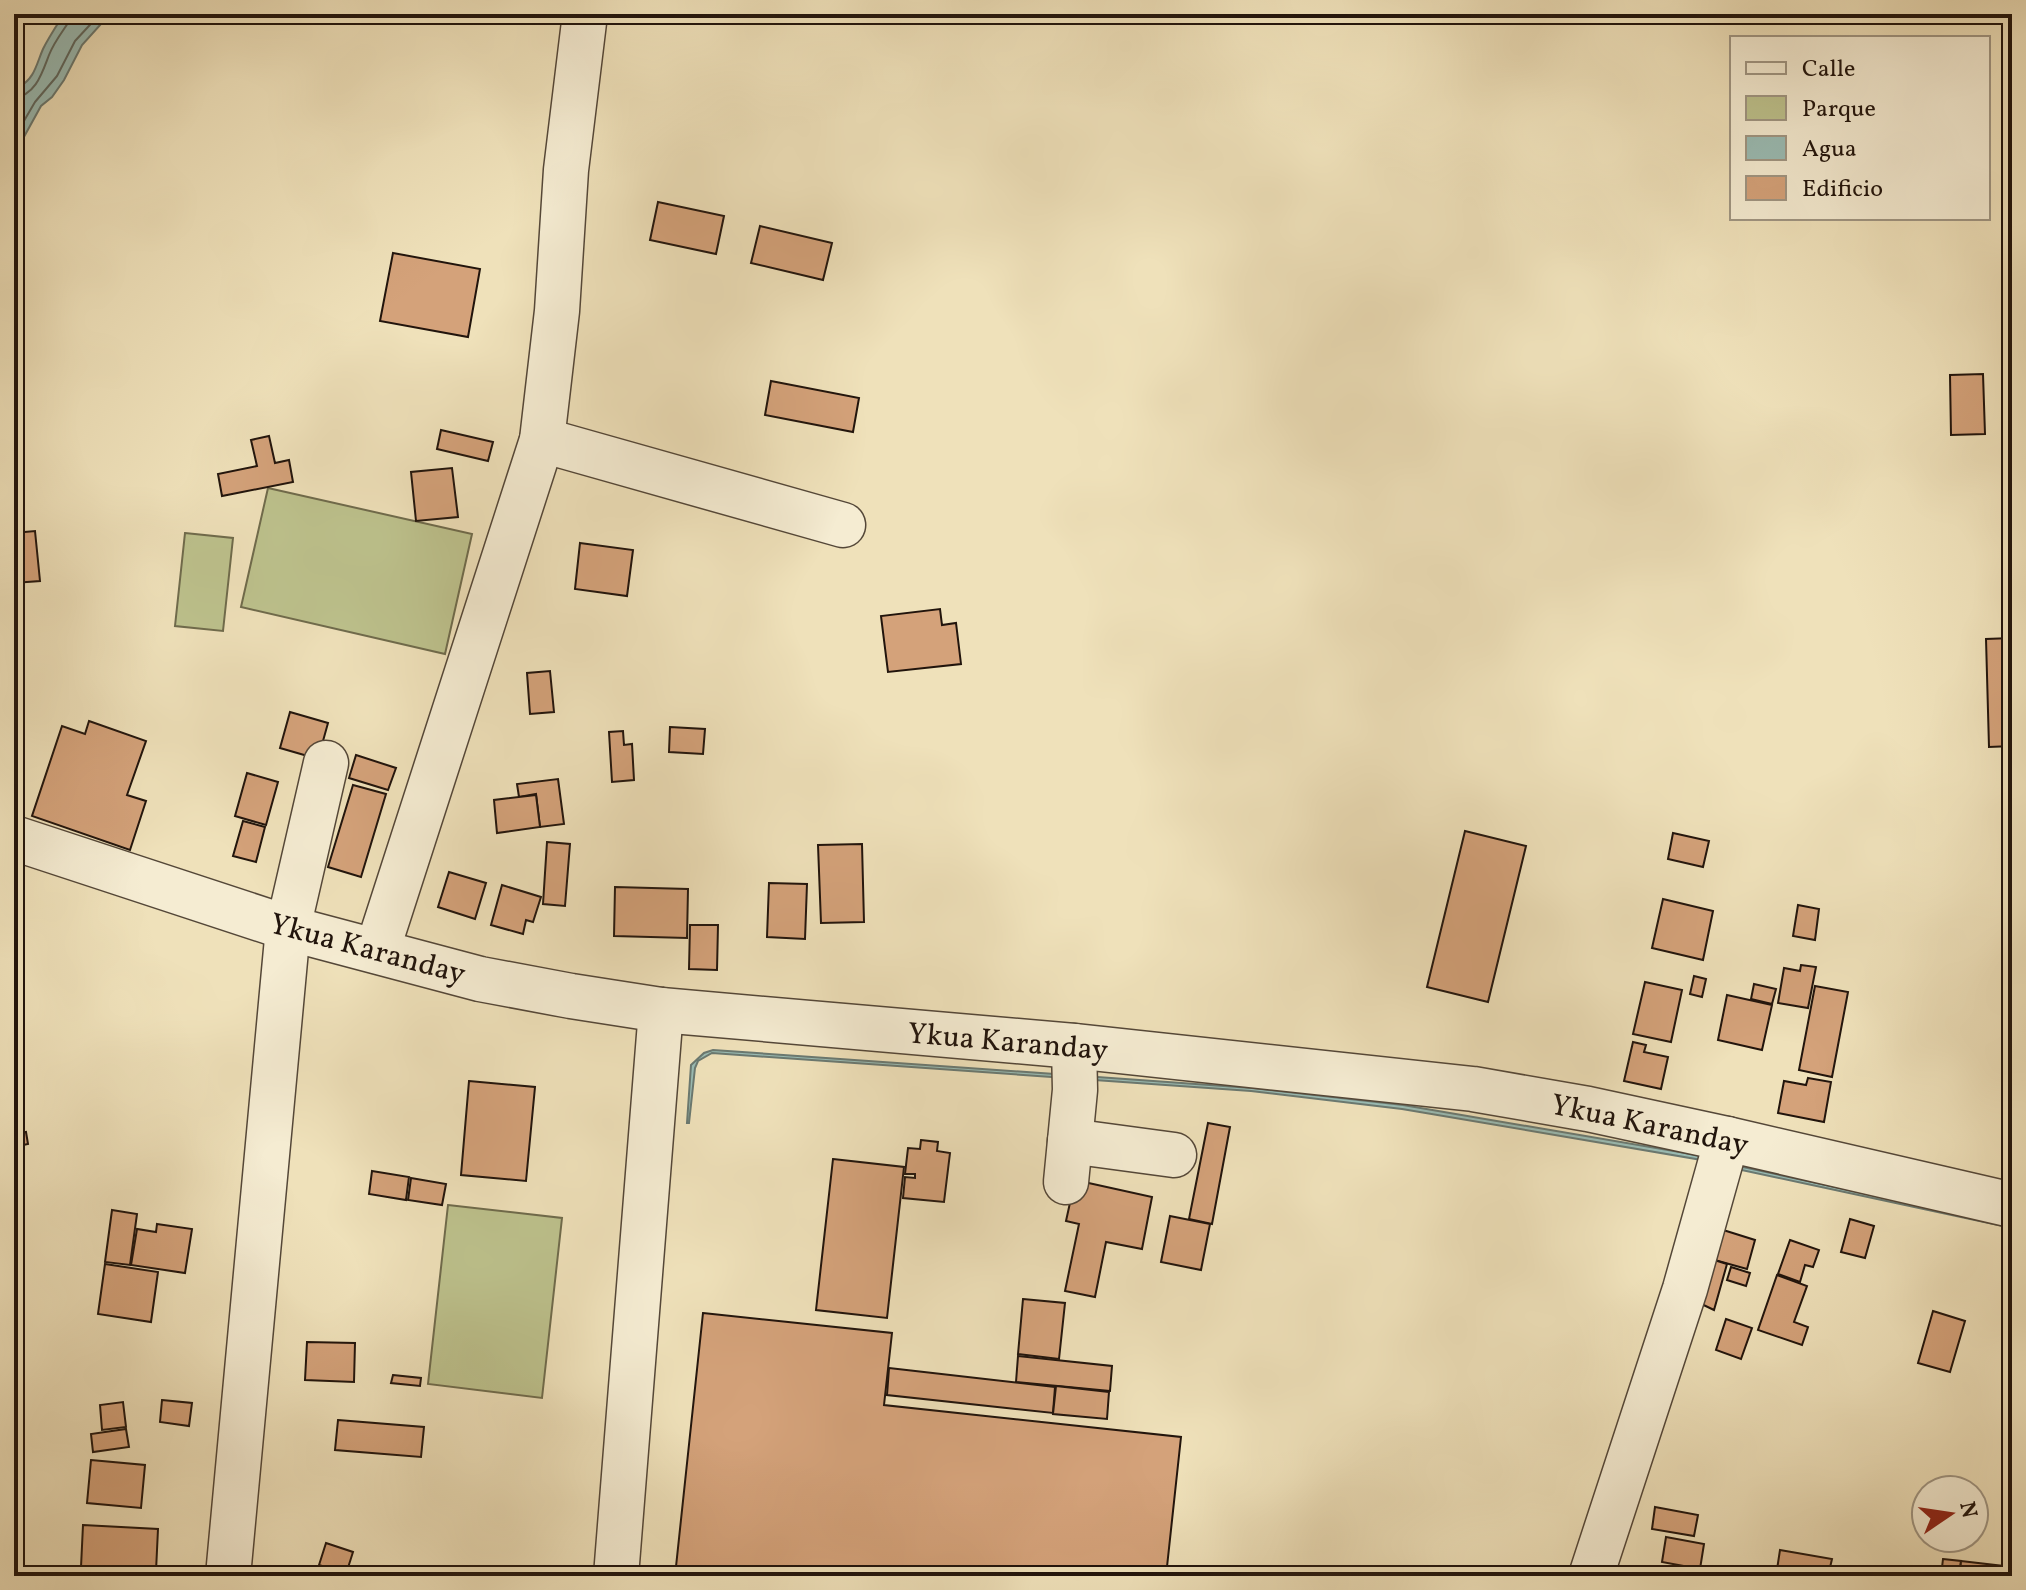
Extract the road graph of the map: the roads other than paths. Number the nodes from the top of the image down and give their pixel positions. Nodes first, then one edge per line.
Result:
1 (585, 14) edge
2 (542, 440) junction
3 (843, 525) dead end
4 (326, 763) dead end
5 (14, 838) edge
6 (288, 928) junction
7 (377, 951) junction
8 (661, 1010) junction
9 (1074, 1046) junction
10 (1727, 1139) junction
11 (1174, 1155) dead end
12 (2012, 1205) edge
13 (228, 1576) edge
14 (616, 1576) edge
15 (1591, 1576) edge

1 - 2 street
2 - 3 street
2 - 7 street
4 - 6 street
5 - 6 street, Ykua Karanday
6 - 7 street, Ykua Karanday
6 - 13 street
7 - 8 street, Ykua Karanday
8 - 9 street, Ykua Karanday
8 - 14 street
9 - 10 street, Ykua Karanday
9 - 11 street
10 - 12 street, Ykua Karanday
10 - 15 street

